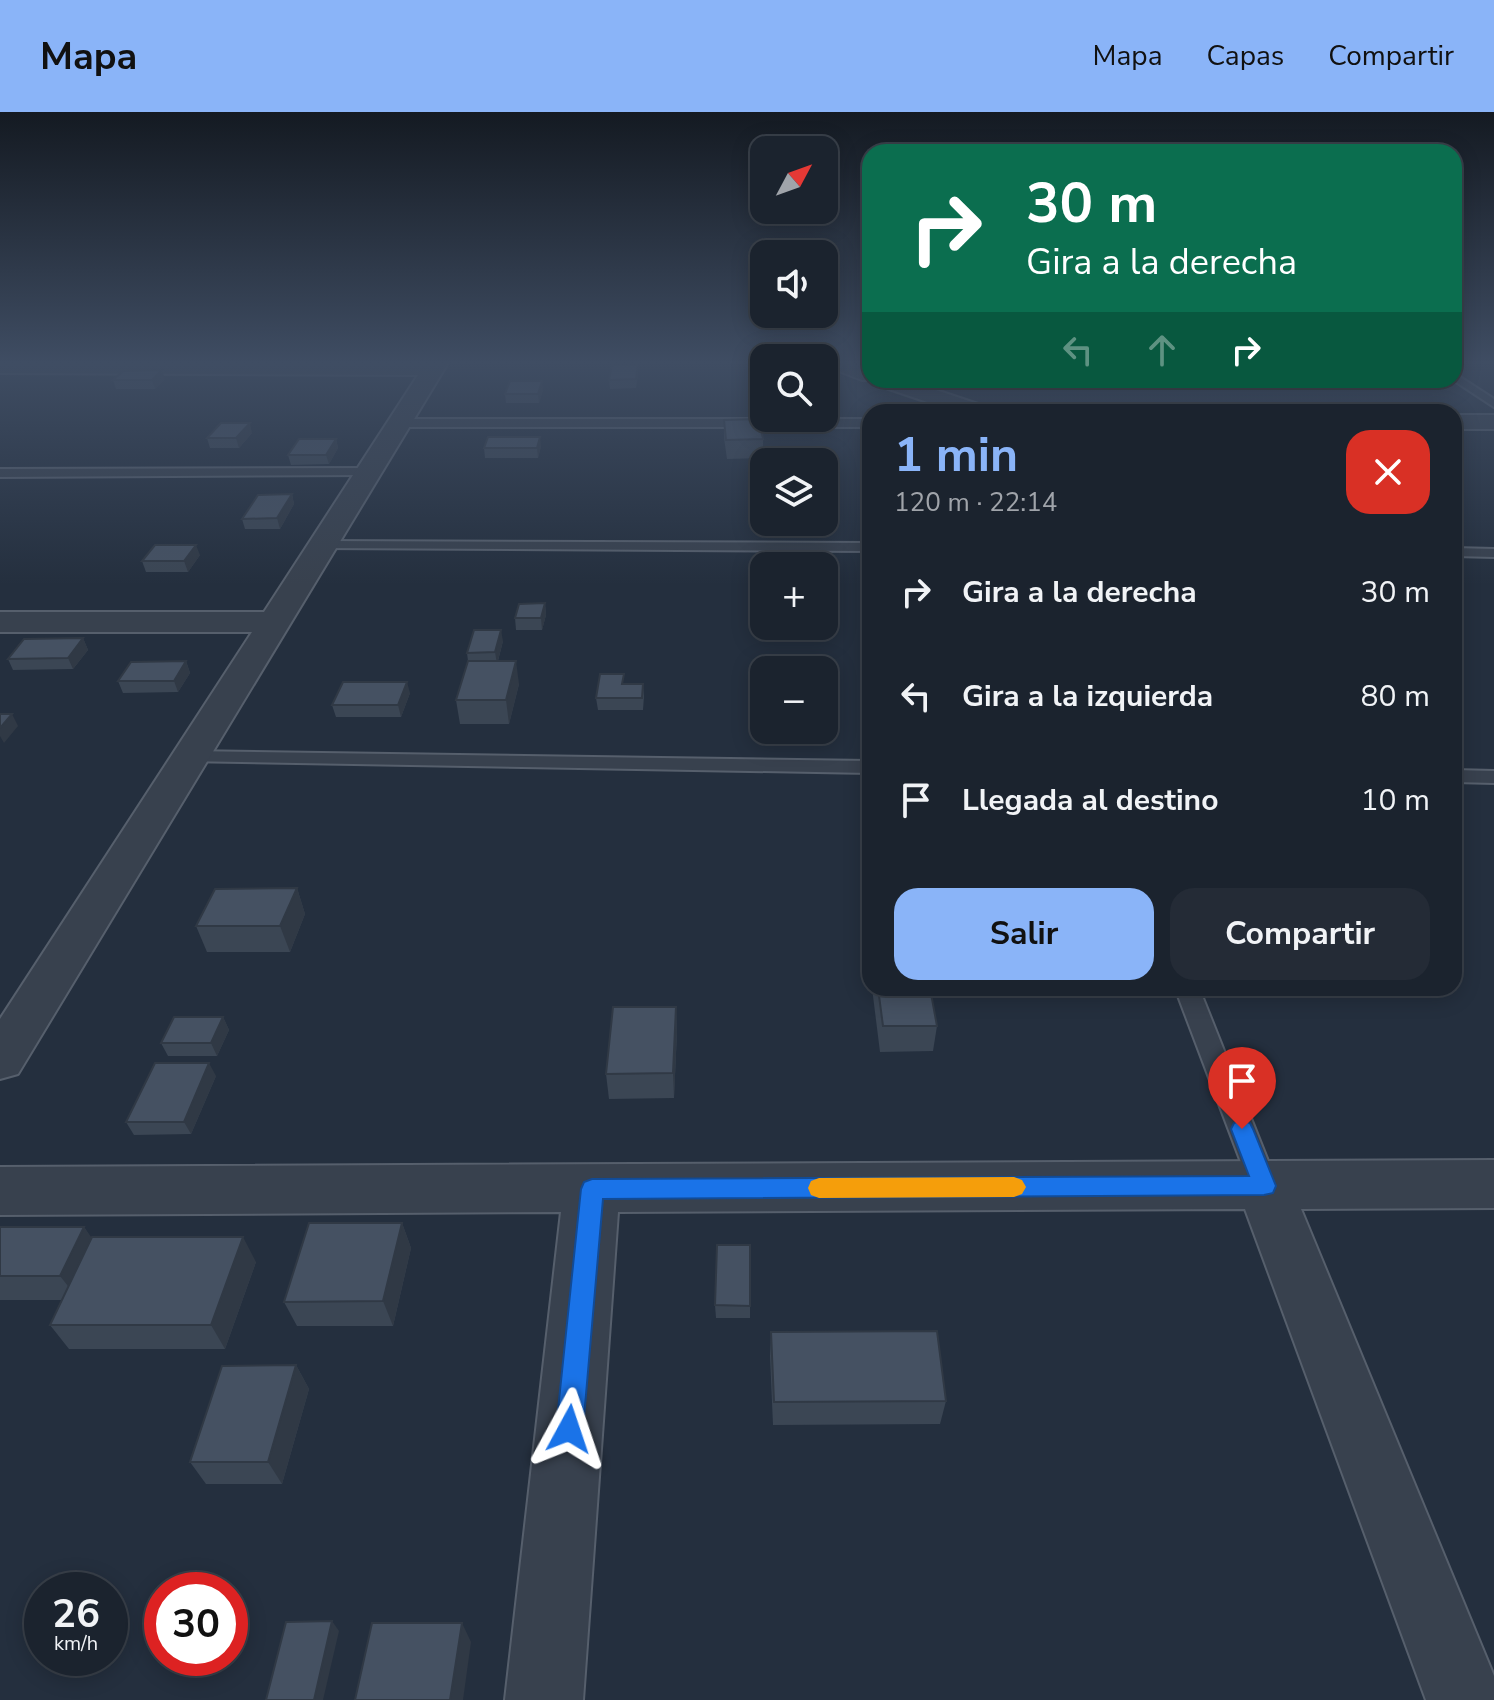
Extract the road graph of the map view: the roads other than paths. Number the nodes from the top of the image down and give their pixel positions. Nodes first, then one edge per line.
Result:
1 (390, 437) edge
2 (369, 471) junction
3 (0, 473) edge
4 (323, 545) junction
5 (862, 547) edge
6 (1462, 552) edge
7 (1494, 553) edge
8 (0, 622) edge
9 (275, 622) junction
10 (190, 757) junction
11 (862, 767) edge
12 (1462, 776) edge
13 (1494, 777) edge
14 (1190, 996) edge
15 (0, 1060) edge
16 (1494, 1184) edge
17 (1264, 1186) junction
18 (592, 1189) junction
19 (0, 1191) edge
20 (544, 1700) edge
21 (1465, 1700) edge

1 - 2 street
2 - 3 lane
2 - 4 street
4 - 5 lane
4 - 9 street
6 - 7 lane
8 - 9 street
9 - 10 street
10 - 11 lane
10 - 15 street
12 - 13 lane
14 - 17 lane
16 - 17 street
17 - 18 street
17 - 21 street
18 - 19 street
18 - 20 street

